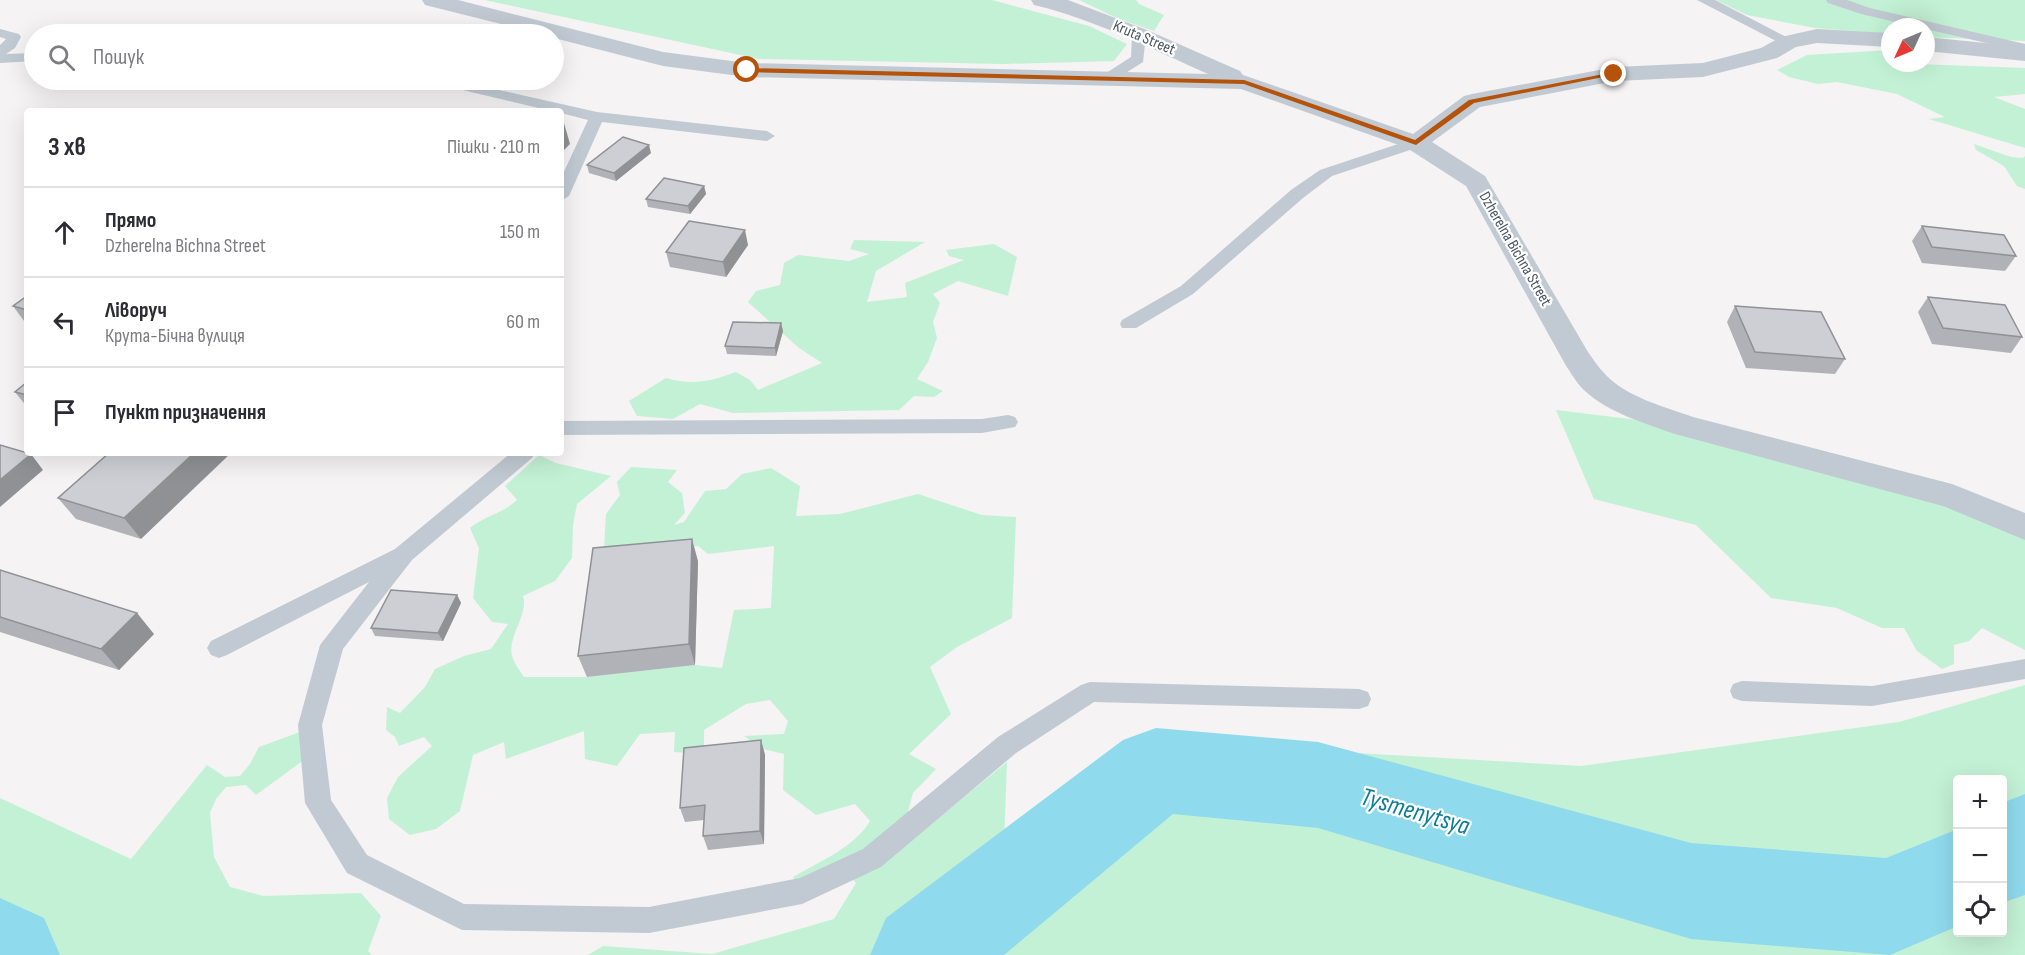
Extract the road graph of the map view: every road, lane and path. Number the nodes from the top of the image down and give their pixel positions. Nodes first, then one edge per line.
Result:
1 (433, 0) edge
2 (1042, 0) edge
3 (1704, 0) edge
4 (1833, 0) edge
5 (527, 24) edge
6 (0, 33) edge
7 (564, 34) edge
8 (1139, 35) junction
9 (1881, 40) edge
10 (1789, 42) junction
11 (1935, 45) edge
12 (2025, 48) edge
13 (0, 52) edge
14 (2025, 54) edge
15 (24, 58) edge
16 (0, 59) edge
17 (1105, 80) junction
18 (1244, 82) junction
19 (481, 90) edge
20 (558, 108) edge
21 (564, 109) edge
22 (597, 117) junction
23 (767, 136) dead end
24 (1416, 143) junction
25 (564, 189) edge
26 (1129, 324) dead end
27 (1008, 422) dead end
28 (564, 428) edge
29 (521, 456) edge
30 (2025, 527) edge
31 (404, 554) junction
32 (219, 648) dead end
33 (2025, 669) edge
34 (1742, 692) dead end
35 (1359, 699) dead end

1 - 5 street, Dzherelna Bichna Street
2 - 8 street, Kruta Street
3 - 10 lane
4 - 12 lane
6 - 13 lane
7 - 17 street, Dzherelna Bichna Street
8 - 17 lane
8 - 18 street, Kruta Street
9 - 10 street
10 - 24 street
11 - 14 street
15 - 16 lane
17 - 18 street, Dzherelna Bichna Street
18 - 24 street, Dzherelna Bichna Street
19 - 20 lane
21 - 22 lane
22 - 23 lane
22 - 25 lane
24 - 26 lane
24 - 30 street, Dzherelna Bichna Street
27 - 28 lane
29 - 31 lane
31 - 32 lane
31 - 35 lane
33 - 34 lane

